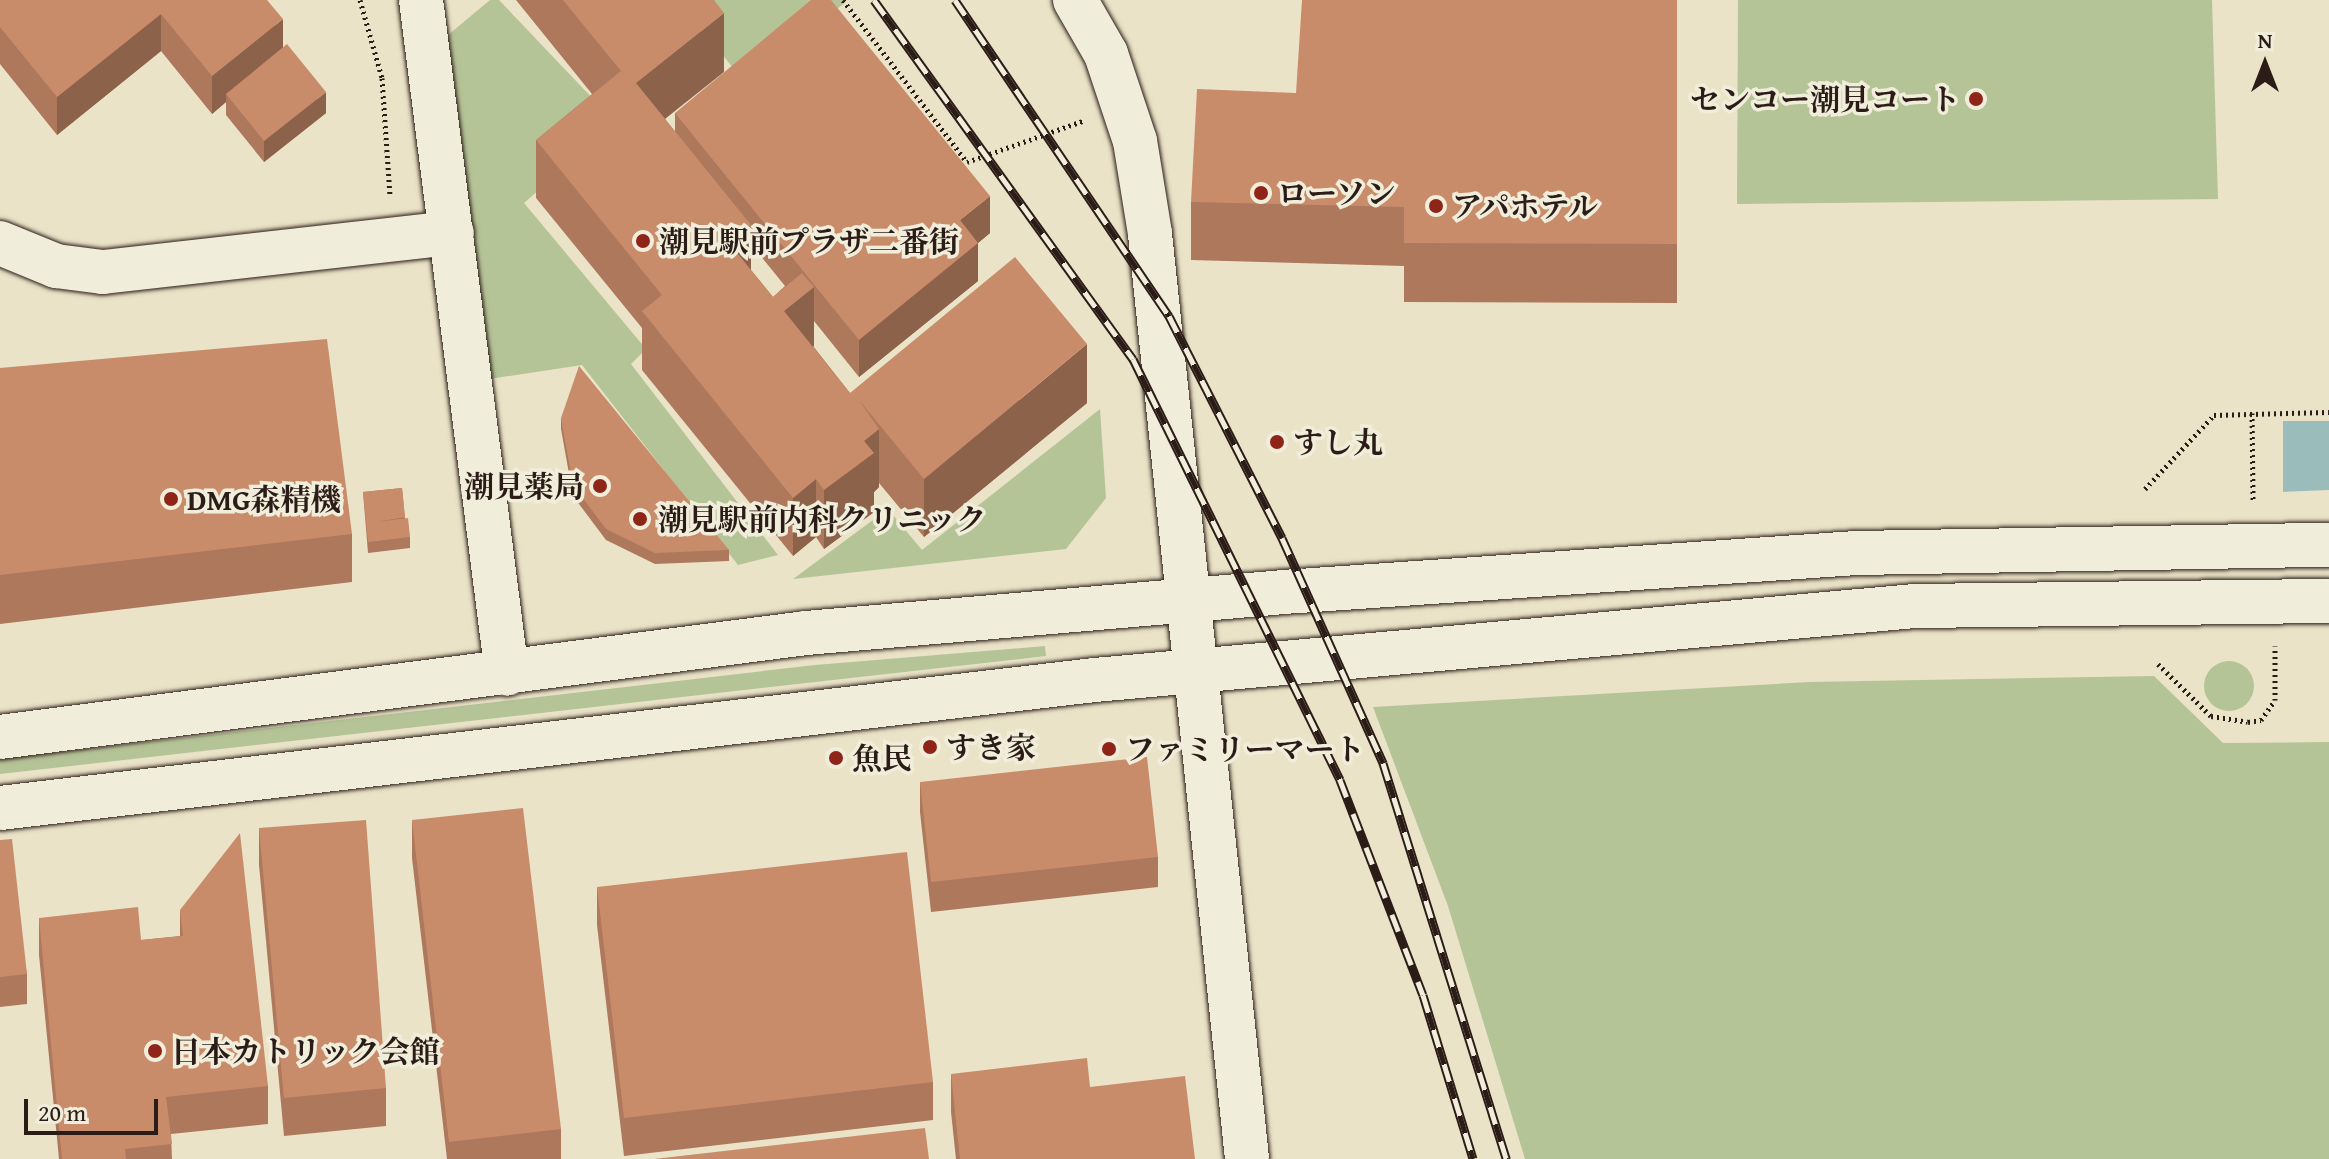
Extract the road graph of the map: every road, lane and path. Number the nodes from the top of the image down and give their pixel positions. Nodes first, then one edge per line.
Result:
1 (360, 0) edge
2 (421, 0) edge
3 (843, 0) edge
4 (1075, 0) edge
5 (1084, 120) dead end
6 (376, 206) dead end
7 (452, 233) junction
8 (0, 243) edge
9 (2329, 412) edge
10 (2252, 413) junction
11 (2145, 489) dead end
12 (2253, 510) dead end
13 (2329, 545) edge
14 (1191, 600) junction
15 (2329, 601) edge
16 (2276, 620) junction
17 (2158, 664) dead end
18 (1200, 670) junction
19 (507, 674) junction
20 (0, 737) edge
21 (0, 808) edge
22 (1247, 1159) edge

1 - 6 path
2 - 7 street
3 - 5 path
4 - 14 street
7 - 8 street
7 - 19 street
9 - 10 path
10 - 11 path
10 - 12 path
13 - 14 street
14 - 18 street
14 - 19 street
15 - 16 street
16 - 17 path
16 - 18 street
18 - 21 street
18 - 22 street
19 - 20 street

